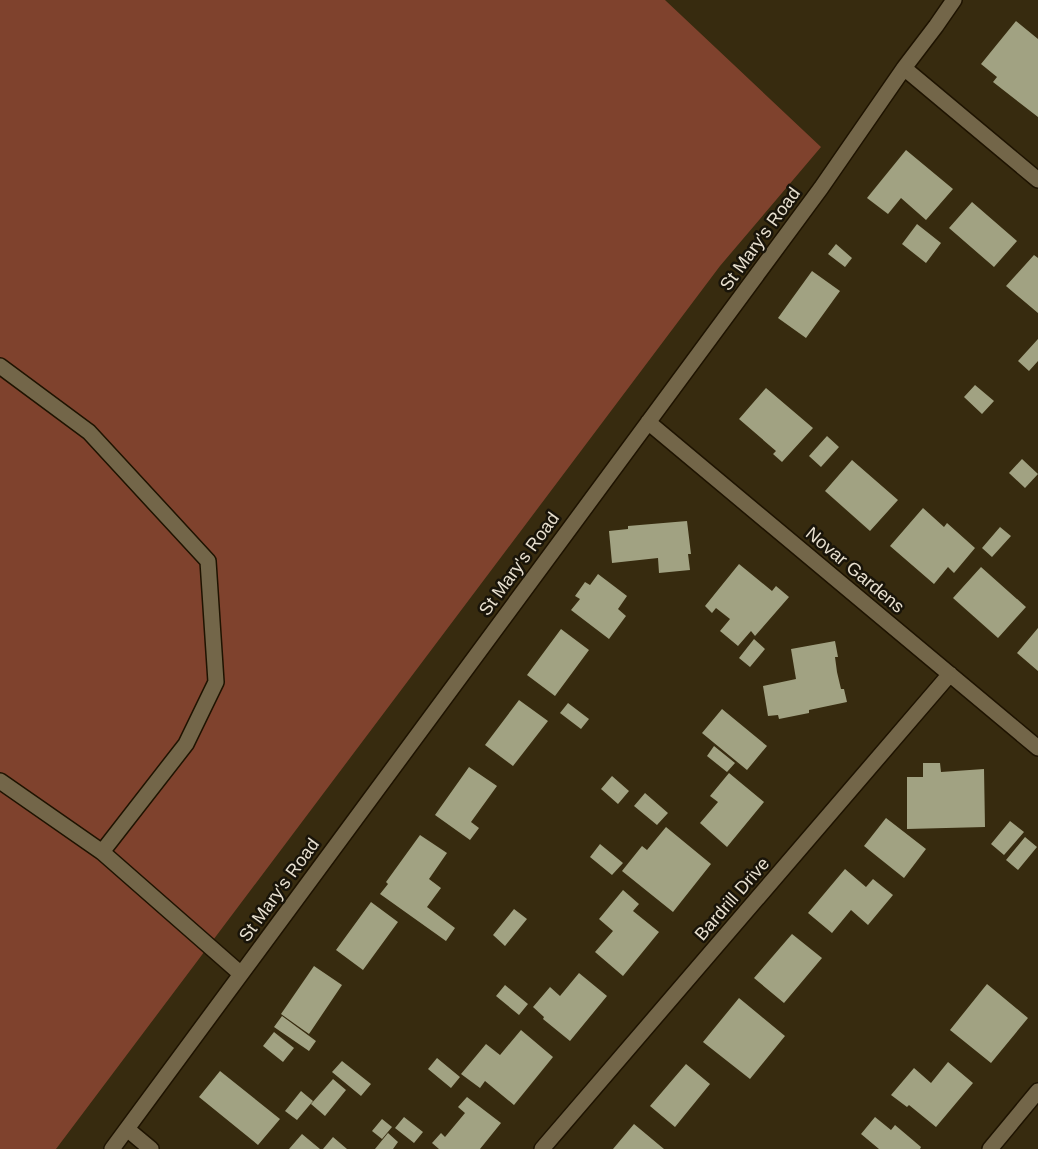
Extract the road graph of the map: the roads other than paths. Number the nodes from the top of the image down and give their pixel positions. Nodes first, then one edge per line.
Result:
1 (954, 0) edge
2 (904, 68) junction
3 (1038, 180) edge
4 (0, 366) edge
5 (648, 422) junction
6 (950, 674) junction
7 (1038, 748) edge
8 (0, 781) edge
9 (102, 852) junction
10 (241, 974) junction
11 (1038, 1091) edge
12 (127, 1129) junction
13 (112, 1149) edge
14 (151, 1149) edge
15 (542, 1149) edge
16 (990, 1149) edge

1 - 2 street, St Mary's Road
2 - 3 street
2 - 5 street, St Mary's Road
4 - 9 street
5 - 6 street, Novar Gardens
5 - 10 street, St Mary's Road
6 - 7 street, Novar Gardens
6 - 15 street, Bardrill Drive
8 - 9 street
9 - 10 street
10 - 12 street, St Mary's Road
11 - 16 street
12 - 13 street, St Mary's Road
12 - 14 street

